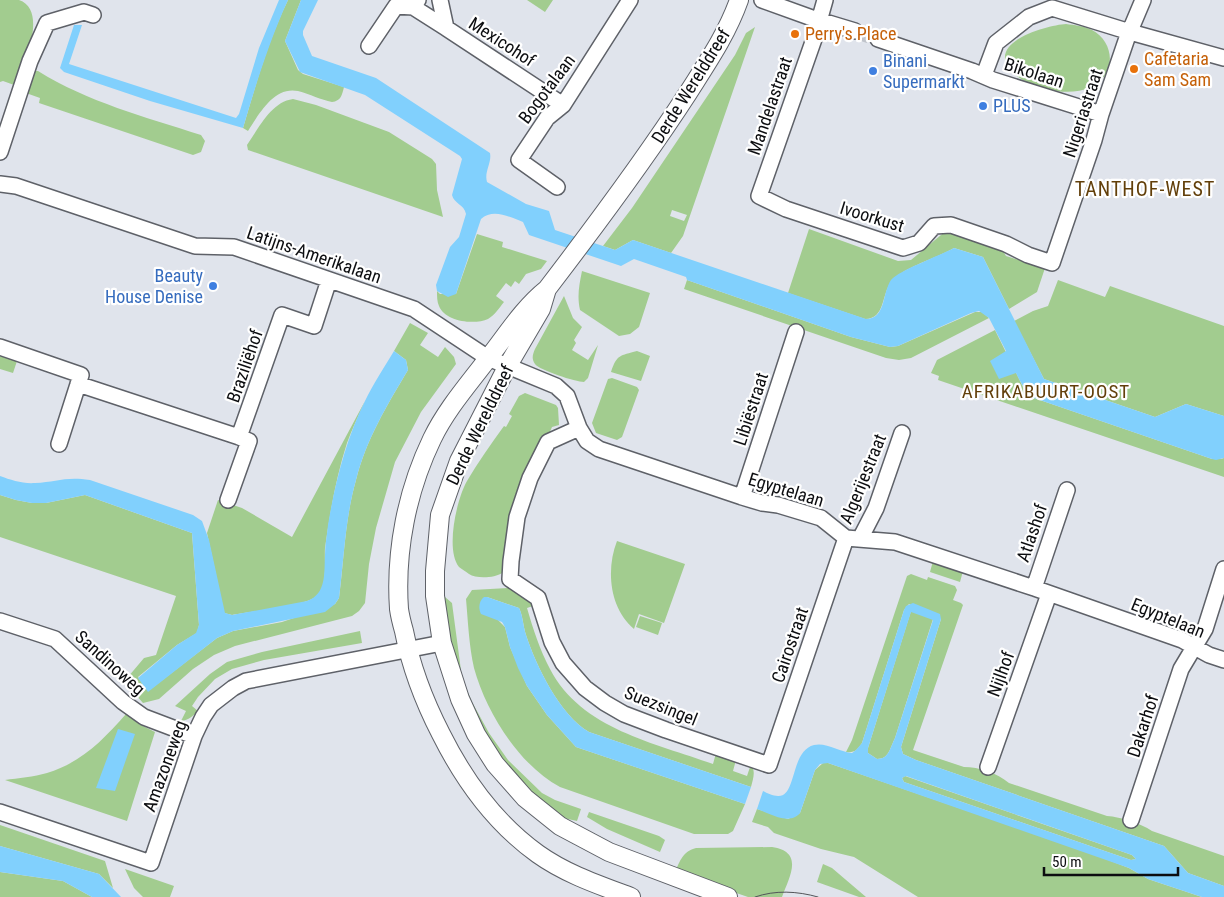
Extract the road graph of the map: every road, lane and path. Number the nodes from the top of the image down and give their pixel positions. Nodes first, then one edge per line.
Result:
1 (440, 0) edge
2 (630, 0) edge
3 (739, 0) edge
4 (762, 0) edge
5 (825, 0) edge
6 (1144, 0) edge
7 (416, 3) edge
8 (93, 15) dead end
9 (819, 20) junction
10 (446, 28) junction
11 (855, 31) tunnel mouth
12 (1130, 32) junction
13 (878, 39) tunnel mouth
14 (369, 46) dead end
15 (1224, 58) edge
16 (984, 75) junction
17 (563, 105) junction
18 (1100, 114) junction
19 (0, 152) edge
20 (0, 184) edge
21 (557, 187) dead end
22 (759, 196) joint
23 (1052, 263) joint
24 (329, 280) junction
25 (547, 288) junction
26 (796, 332) dead end
27 (0, 347) edge
28 (488, 358) junction
29 (507, 367) junction
30 (78, 384) junction
31 (579, 428) junction
32 (902, 433) dead end
33 (240, 438) junction
34 (59, 444) dead end
35 (1066, 490) dead end
36 (742, 497) junction
37 (228, 500) dead end
38 (853, 538) junction
39 (1224, 569) edge
40 (1034, 588) junction
41 (1049, 594) junction
42 (0, 621) edge
43 (442, 643) junction
44 (1195, 647) junction
45 (408, 649) junction
46 (1224, 660) edge
47 (194, 736) junction
48 (769, 765) joint
49 (988, 767) dead end
50 (0, 812) edge
51 (1131, 820) dead end
52 (702, 894) edge
53 (631, 897) edge
54 (728, 897) edge

1 - 10 street, Mexicohof
2 - 17 street, Bogotalaan
3 - 25 street, Derde Werelddreef
4 - 9 street
5 - 9 street, Mandelastraat
6 - 12 street, Nigeriastraat
7 - 10 street, Mexicohof
7 - 14 street, Mexicohof
8 - 19 street
9 - 11 street
9 - 22 street, Mandelastraat
10 - 17 street, Mexicohof
12 - 15 street, Bikolaan
12 - 16 street, Bikolaan
12 - 18 street, Nigeriastraat
13 - 16 street, Bikolaan
16 - 18 street, Bikolaan
17 - 21 street, Bogotalaan
18 - 23 street, Nigeriastraat
20 - 24 street, Latijns-Amerikalaan
22 - 23 street, Ivoorkust
24 - 28 street, Latijns-Amerikalaan
24 - 33 street, Braziliëhof
25 - 28 street, Derde Werelddreef
25 - 29 street, Derde Werelddreef
26 - 36 street, Libiëstraat
27 - 30 street
28 - 29 street, Latijns-Amerikalaan
28 - 45 street, Derde Werelddreef
29 - 31 street, Egyptelaan
29 - 43 street, Derde Werelddreef
30 - 33 street
30 - 34 street
31 - 36 street, Egyptelaan
31 - 48 street, Suezsingel
32 - 38 street, Algerijestraat
33 - 37 street
35 - 40 street, Atlashof
36 - 38 street, Egyptelaan
38 - 40 street, Egyptelaan
38 - 48 street, Cairostraat
39 - 44 street, Dakarhof
40 - 41 street, Egyptelaan
41 - 44 street, Egyptelaan
41 - 49 street, Nijlhof
42 - 47 street, Sandinoweg
43 - 45 street, Amazoneweg
43 - 52 street, Derde Werelddreef
44 - 46 street, Egyptelaan
44 - 51 street, Dakarhof
45 - 47 street, Amazoneweg
45 - 53 street, Derde Werelddreef
47 - 50 street, Amazoneweg
52 - 54 street, Derde Werelddreef

